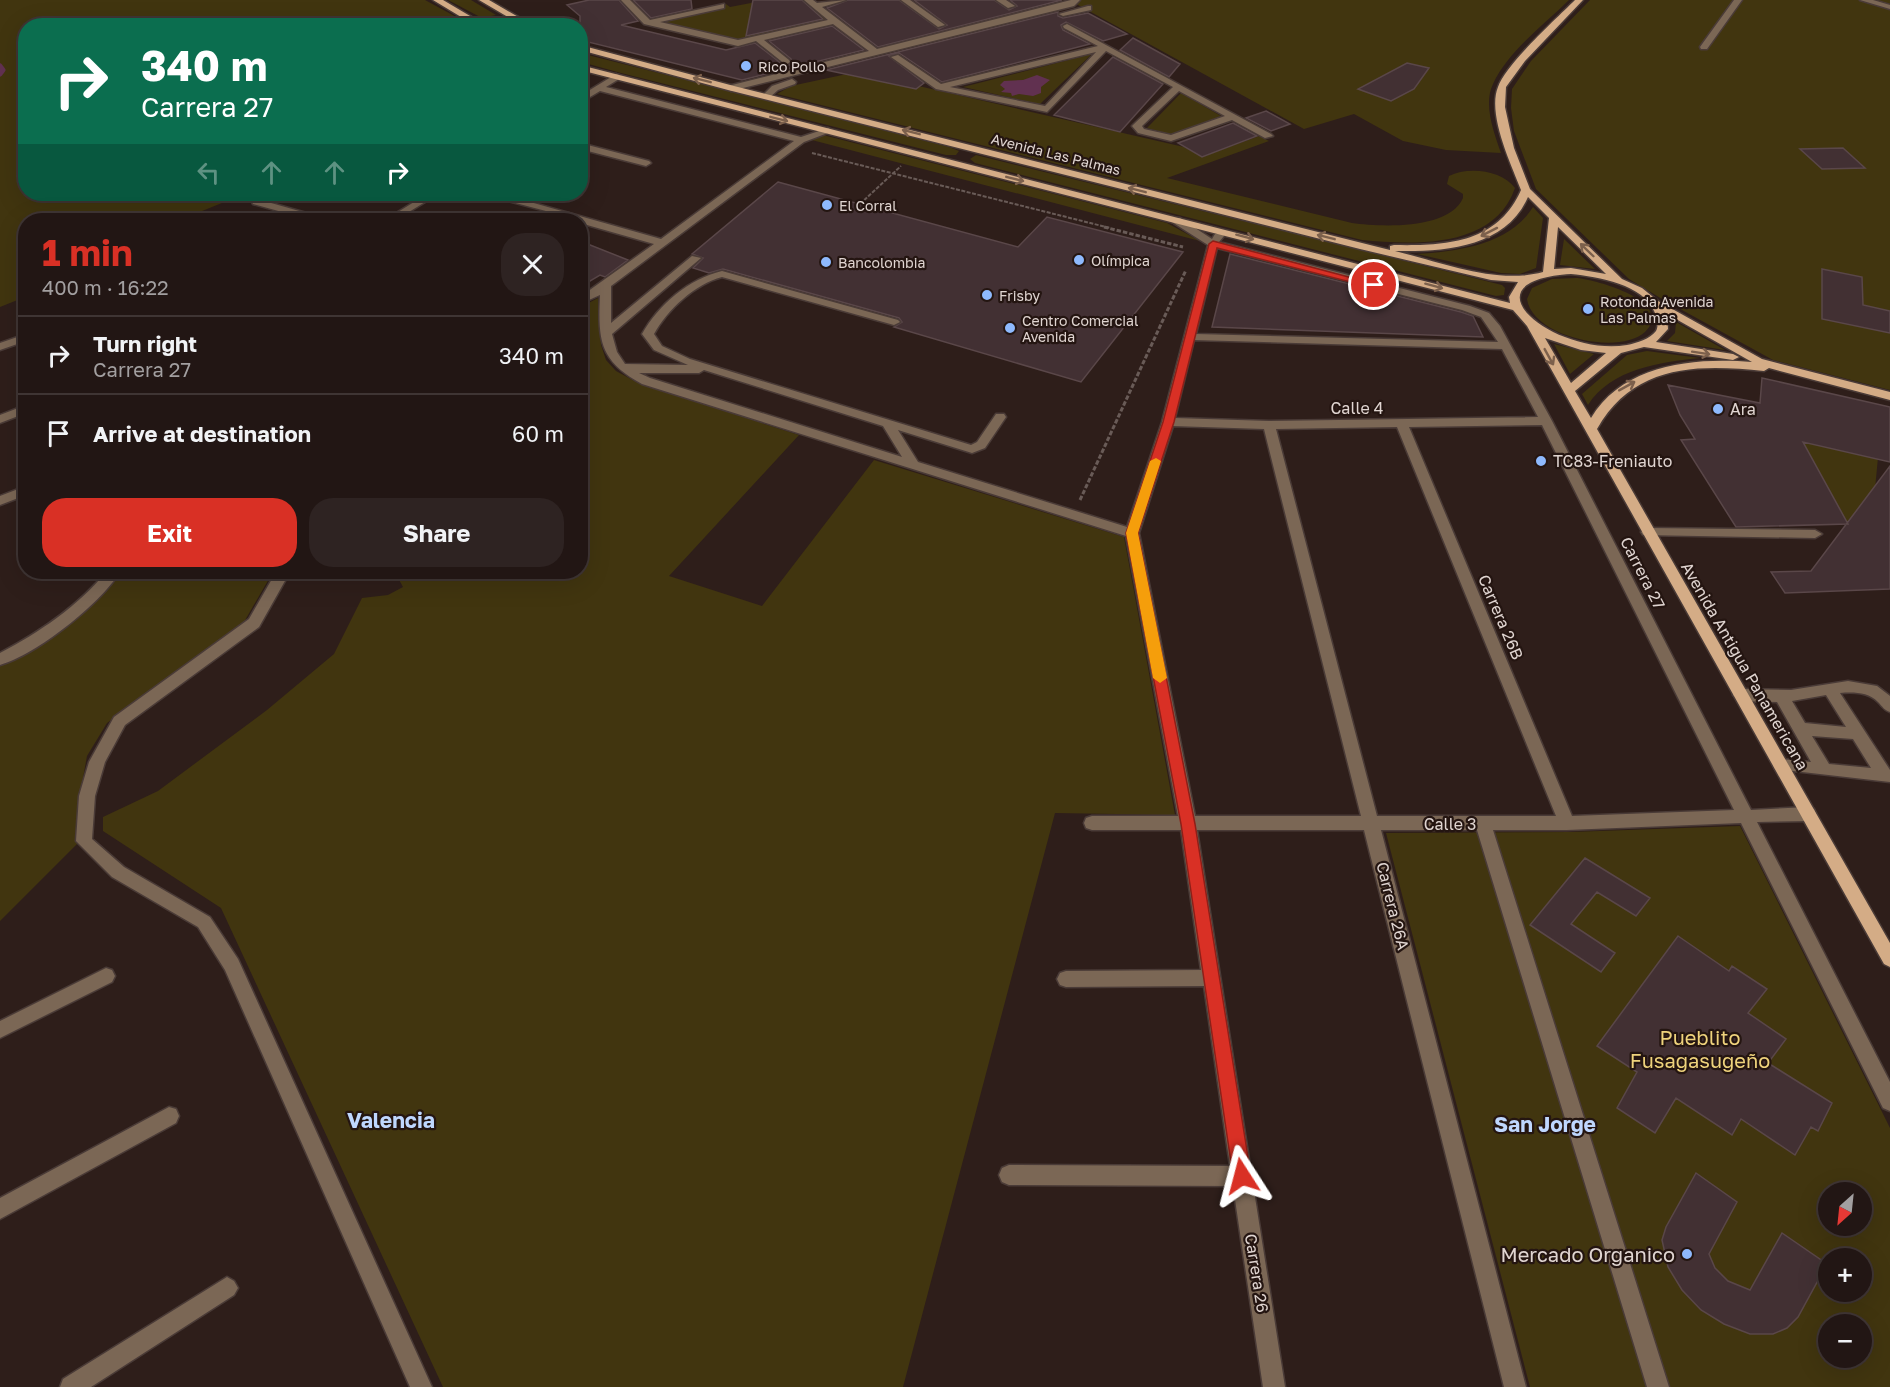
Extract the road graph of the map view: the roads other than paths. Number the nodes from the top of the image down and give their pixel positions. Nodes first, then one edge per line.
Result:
1 (437, 0) edge
2 (483, 0) edge
3 (625, 0) edge
4 (715, 0) edge
5 (808, 0) edge
6 (842, 0) edge
7 (905, 0) edge
8 (1000, 0) edge
9 (1076, 0) edge
10 (1579, 0) edge
11 (1738, 0) edge
12 (1864, 0) edge
13 (815, 6) junction
14 (1011, 6) dead end
15 (1890, 7) edge
16 (1088, 8) dead end
17 (510, 15) junction
18 (474, 18) edge
19 (500, 18) dead end
20 (515, 18) edge
21 (834, 21) junction
22 (647, 22) junction
23 (941, 25) dead end
24 (1067, 26) dead end
25 (757, 38) junction
26 (1105, 47) junction
27 (1704, 47) dead end
28 (588, 49) edge
29 (875, 52) junction
30 (895, 57) junction
31 (786, 62) dead end
32 (588, 69) edge
33 (616, 77) junction
34 (939, 87) junction
35 (1178, 87) junction
36 (599, 88) junction
37 (731, 88) junction
38 (588, 95) edge
39 (766, 96) junction
40 (1232, 117) junction
41 (804, 125) junction
42 (828, 131) junction
43 (1268, 136) dead end
44 (801, 140) junction
45 (968, 147) junction
46 (588, 148) edge
47 (646, 163) dead end
48 (958, 164) junction
49 (1526, 190) junction
50 (421, 201) edge
51 (517, 201) edge
52 (257, 202) dead end
53 (296, 213) edge
54 (402, 213) edge
55 (559, 213) edge
56 (1554, 218) junction
57 (1176, 220) junction
58 (588, 222) edge
59 (662, 243) junction
60 (1216, 243) junction
61 (1360, 246) junction
62 (696, 258) dead end
63 (1548, 273) junction
64 (1527, 280) junction
65 (1620, 282) junction
66 (606, 286) junction
67 (588, 296) edge
68 (1653, 302) junction
69 (1517, 308) junction
70 (894, 322) dead end
71 (1531, 323) junction
72 (608, 332) junction
73 (1192, 337) junction
74 (18, 340) edge
75 (1644, 344) junction
76 (1506, 346) junction
77 (0, 347) edge
78 (1618, 349) junction
79 (1758, 361) junction
80 (624, 369) junction
81 (711, 369) junction
82 (1782, 369) junction
83 (1568, 391) junction
84 (1890, 396) edge
85 (18, 412) edge
86 (1000, 417) dead end
87 (0, 419) edge
88 (1546, 421) junction
89 (1168, 422) junction
90 (888, 424) junction
91 (1402, 424) junction
92 (1269, 425) junction
93 (1591, 429) junction
94 (915, 467) junction
95 (18, 493) edge
96 (0, 501) edge
97 (1648, 532) junction
98 (1132, 533) junction
99 (1815, 534) dead end
100 (108, 579) edge
101 (279, 579) edge
102 (0, 660) edge
103 (1829, 688) junction
104 (1741, 695) junction
105 (1781, 696) junction
106 (1890, 706) edge
107 (1802, 729) junction
108 (1858, 734) junction
109 (1780, 765) junction
110 (1823, 768) junction
111 (1887, 775) edge
112 (1808, 814) junction
113 (1746, 817) junction
114 (1092, 823) dead end
115 (1567, 823) junction
116 (1188, 824) junction
117 (1372, 824) junction
118 (1483, 824) junction
119 (1890, 957) edge
120 (106, 976) dead end
121 (1211, 978) junction
122 (1066, 980) dead end
123 (0, 1030) edge
124 (1890, 1102) edge
125 (169, 1116) dead end
126 (1009, 1175) dead end
127 (1242, 1176) junction
128 (0, 1209) edge
129 (227, 1288) dead end
130 (71, 1387) edge
131 (421, 1387) edge
132 (1274, 1387) edge
133 (1515, 1387) edge
134 (1658, 1387) edge

1 - 18 main road
2 - 17 main road
3 - 22 street
4 - 22 street
5 - 13 street
6 - 13 street
7 - 23 street
8 - 14 street
9 - 29 street
10 - 49 main road
11 - 27 street
12 - 15 street
13 - 21 street
16 - 30 street
17 - 19 main road
17 - 20 main road
21 - 25 street
21 - 29 street
22 - 25 street
24 - 26 street
25 - 31 street
26 - 34 street
26 - 34 street
26 - 35 street
37 -> 28 main road, Avenida Las Palmas
29 - 37 street
30 - 34 street
30 - 39 street
32 - 33 main road
33 - 36 street
33 -> 41 main road
35 - 40 street
35 - 40 street
36 - 38 street
36 - 44 street
37 - 39 main road, Avenida Las Palmas
45 -> 39 main road, Avenida Las Palmas
40 - 43 street
41 - 42 main road
41 - 44 street
42 - 44 street
42 - 48 main road
44 - 59 street
45 - 48 main road
61 -> 45 main road, Avenida Las Palmas
46 - 47 street
48 -> 57 main road
49 - 56 main road
49 -> 61 main road
50 - 54 street
51 - 55 street
52 - 53 street
56 - 63 main road
65 -> 56 main road
57 - 60 main road
57 - 60 street
58 - 59 street
59 - 66 street
60 -> 69 main road
60 - 73 street, Carrera 26
60 - 76 street, Carrera 27
61 - 64 main road, Avenida Las Palmas
62 - 72 street
63 - 64 main road
63 - 65 main road
64 - 69 main road
65 - 68 main road
66 - 67 street
66 - 72 street
68 - 75 main road
68 - 79 main road
69 - 71 main road
70 - 81 street
71 - 78 main road
71 -> 83 main road, Avenida Antigua Panamericana
72 - 80 street
73 - 76 street
73 - 89 street, Carrera 26
74 - 77 street
75 - 78 main road
75 -> 79 main road
76 - 88 street, Carrera 27
78 - 83 main road
79 - 82 main road
80 - 81 street
80 - 94 street
81 - 90 street
82 - 84 main road
93 -> 82 main road
83 - 93 main road, Avenida Antigua Panamericana
85 - 87 street
86 - 90 street
88 - 91 street, Calle 4
88 - 113 street, Carrera 27
89 - 92 street, Calle 4
89 - 98 street, Carrera 26
90 - 94 street
91 - 92 street, Calle 4
91 - 115 street, Carrera 26B
92 - 117 street, Carrera 26A
93 - 97 main road, Avenida Antigua Panamericana
94 - 98 street
95 - 96 street
97 - 99 street
97 - 104 main road, Avenida Antigua Panamericana
98 - 116 street, Carrera 26
100 - 102 street
101 - 131 street
103 - 105 street
103 - 106 street
103 - 108 street
104 - 105 street
104 - 109 main road, Avenida Antigua Panamericana
105 - 107 street
107 - 108 street
107 - 110 street
108 - 111 street
109 - 110 street
109 - 112 main road, Avenida Antigua Panamericana
110 - 111 street
112 - 113 street, Calle 3
112 - 119 main road, Avenida Antigua Panamericana
113 - 115 street, Calle 3
113 - 124 street, Carrera 27
114 - 116 street, Calle 3
115 - 118 street, Calle 3
116 - 117 street, Calle 3
116 - 121 street, Carrera 26
117 - 118 street, Calle 3
117 - 133 street, Carrera 26A
118 - 134 street
120 - 123 street
121 - 122 street
121 - 127 street, Carrera 26
125 - 128 street
126 - 127 street
127 - 132 street, Carrera 26
129 - 130 street

